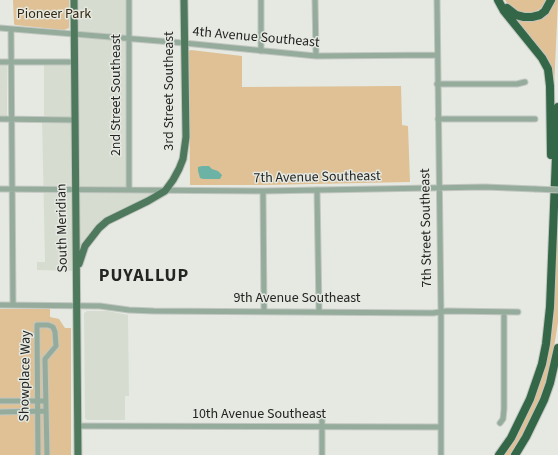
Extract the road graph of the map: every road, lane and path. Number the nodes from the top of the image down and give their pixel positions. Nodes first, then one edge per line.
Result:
1 (74, 0) edge
2 (129, 0) edge
3 (184, 0) edge
4 (260, 0) edge
5 (315, 0) edge
6 (437, 0) edge
7 (498, 0) edge
8 (502, 0) edge
9 (551, 0) edge
10 (0, 28) edge
11 (11, 29) junction
12 (74, 34) junction
13 (129, 39) junction
14 (184, 43) junction
15 (261, 51) junction
16 (437, 55) junction
17 (316, 56) junction
18 (0, 62) edge
19 (11, 62) junction
20 (74, 62) junction
21 (525, 82) dead end
22 (438, 84) junction
23 (558, 107) edge
24 (0, 119) edge
25 (12, 119) junction
26 (438, 119) junction
27 (536, 119) dead end
28 (75, 120) junction
29 (439, 188) junction
30 (0, 189) edge
31 (12, 189) junction
32 (76, 190) junction
33 (129, 190) junction
34 (165, 190) junction
35 (317, 190) junction
36 (558, 190) edge
37 (264, 191) junction
38 (552, 263) junction
39 (77, 276) junction
40 (0, 305) edge
41 (13, 305) junction
42 (77, 305) junction
43 (264, 311) junction
44 (319, 311) junction
45 (441, 312) junction
46 (504, 312) junction
47 (518, 312) dead end
48 (558, 348) edge
49 (46, 400) junction
50 (0, 401) edge
51 (38, 401) junction
52 (38, 411) junction
53 (46, 411) junction
54 (0, 412) edge
55 (322, 418) dead end
56 (500, 423) dead end
57 (78, 426) junction
58 (322, 427) junction
59 (440, 427) junction
60 (38, 455) edge
61 (47, 455) edge
62 (78, 455) edge
63 (322, 455) edge
64 (441, 455) edge
65 (500, 455) edge
66 (515, 455) edge

1 - 12 main road, South Meridian
2 - 13 street, 2nd Street Southeast
3 - 14 main road, 3rd Street Southeast
4 - 15 street
5 - 17 street
6 - 16 street, 7th Street Southeast
7 - 38 highway
8 - 9 highway
10 - 11 street, 4th Avenue Southeast
11 - 12 street, 4th Avenue Southeast
11 - 19 street
12 - 13 street, 4th Avenue Southeast
12 - 20 main road, South Meridian
13 - 14 street, 4th Avenue Southeast
13 - 33 street, 2nd Street Southeast
14 - 15 street, 4th Avenue Southeast
14 - 34 main road, 3rd Street Southeast
15 - 17 street, 4th Avenue Southeast
16 - 17 street, 4th Avenue Southeast
16 - 22 street, 7th Street Southeast
18 - 19 street
19 - 20 street
19 - 25 street
20 - 28 main road, South Meridian
21 - 22 street
22 - 26 street, 7th Street Southeast
23 - 38 highway
24 - 25 street
25 - 28 street
25 - 31 street
26 - 27 street
26 - 29 street, 7th Street Southeast
28 - 32 main road, South Meridian
29 - 35 street, 7th Avenue Southeast
29 - 36 street, 7th Avenue Southeast, bridge
29 - 45 street, 7th Street Southeast
30 - 31 street, 7th Avenue Southeast
31 - 32 street, 7th Avenue Southeast
31 - 41 street
32 - 33 street, 7th Avenue Southeast
32 - 39 main road, South Meridian
33 - 34 street, 7th Avenue Southeast
34 - 37 street, 7th Avenue Southeast
34 - 39 main road, 3rd Street Southeast
35 - 37 street, 7th Avenue Southeast
35 - 44 street
37 - 43 street
38 - 65 highway
39 - 42 main road, South Meridian
40 - 41 street, 9th Avenue Southeast
41 - 42 street, 9th Avenue Southeast
42 - 43 street, 9th Avenue Southeast
42 - 57 main road, South Meridian
43 - 44 street, 9th Avenue Southeast
44 - 45 street, 9th Avenue Southeast
45 - 46 street, 9th Avenue Southeast
45 - 59 street, 7th Street Southeast
46 - 47 street, 9th Avenue Southeast
46 - 56 street
48 - 66 highway
49 - 51 street
49 - 51 street, Showplace Way
49 - 53 street, Showplace Way
50 - 51 street
51 - 52 street, Showplace Way
52 - 53 street
52 - 54 street
52 - 60 street, Showplace Way
53 - 61 street, Showplace Way
55 - 58 street
57 - 58 street, 10th Avenue Southeast
57 - 62 main road, South Meridian
58 - 59 street, 10th Avenue Southeast
58 - 63 street
59 - 64 street, 7th Street Southeast

